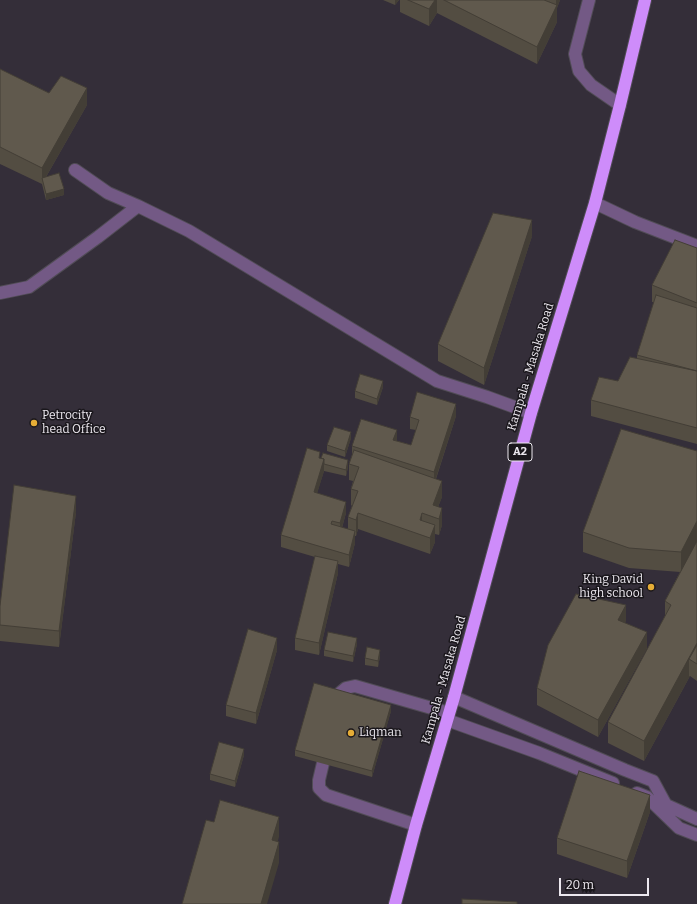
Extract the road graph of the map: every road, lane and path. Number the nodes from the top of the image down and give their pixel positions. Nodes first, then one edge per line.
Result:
1 (588, 0) edge
2 (645, 0) edge
3 (620, 105) junction
4 (75, 170) dead end
5 (595, 203) junction
6 (138, 206) junction
7 (697, 246) edge
8 (0, 293) edge
9 (531, 413) junction
10 (340, 696) edge
11 (454, 697) junction
12 (448, 716) junction
13 (323, 763) edge
14 (697, 819) edge
15 (416, 825) junction
16 (697, 835) edge
17 (396, 904) edge

1 - 3 street
2 - 3 highway, Kampala - Masaka Road / A2
3 - 5 highway, Kampala - Masaka Road / A2
4 - 6 street
5 - 7 street
5 - 9 highway, Kampala - Masaka Road / A2
6 - 8 street
6 - 9 street
9 - 11 highway, Kampala - Masaka Road / A2
10 - 12 street
11 - 12 highway, Kampala - Masaka Road / A2
11 - 14 street
12 - 15 highway, Kampala - Masaka Road / A2
12 - 16 street
13 - 15 street
15 - 17 highway, Kampala - Masaka Road / A2

